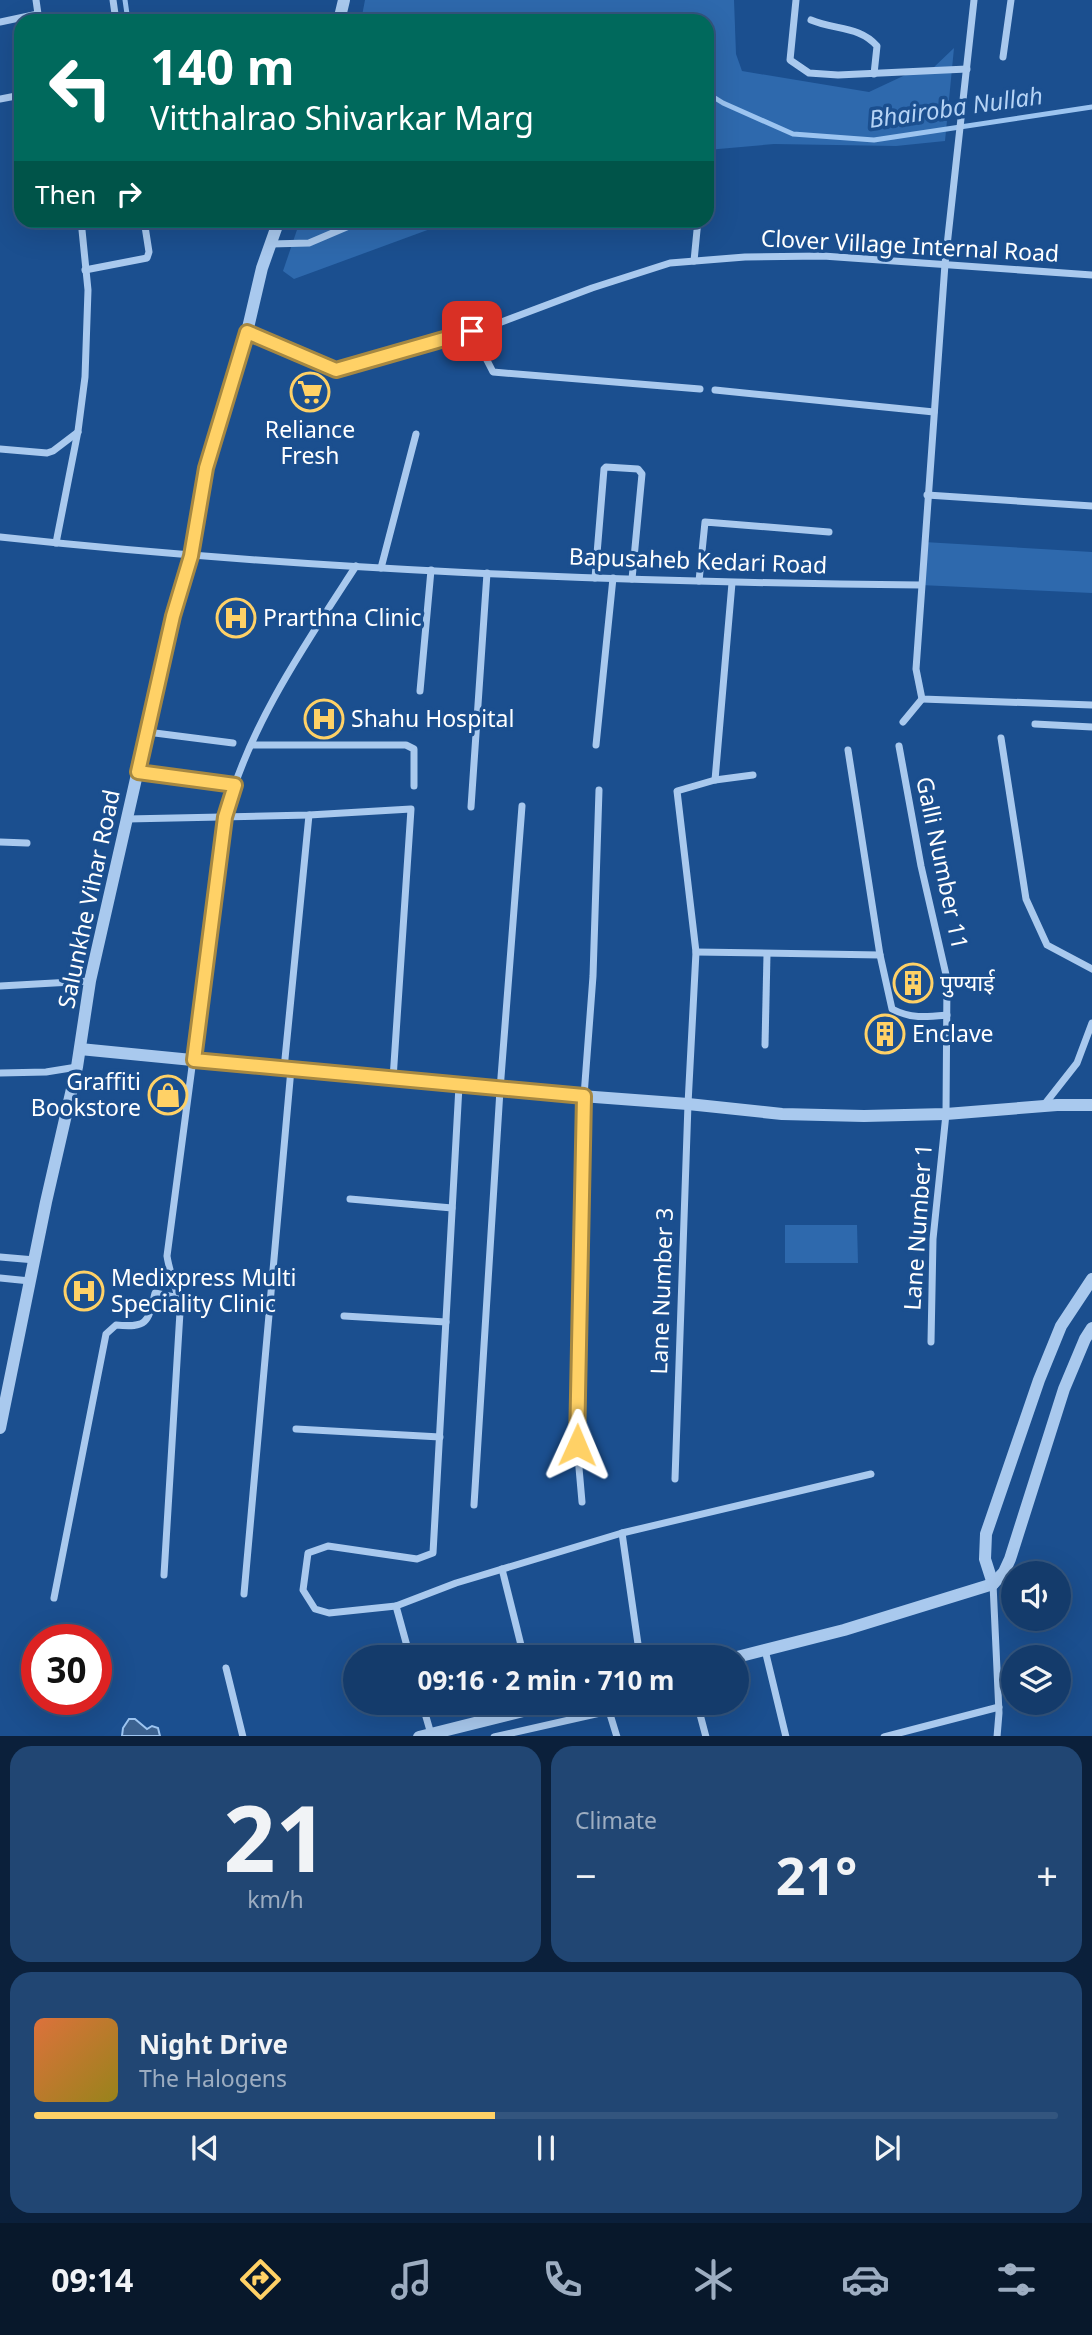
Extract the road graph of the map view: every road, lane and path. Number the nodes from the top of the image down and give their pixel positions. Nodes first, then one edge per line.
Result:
1 (796, 0) edge
2 (974, 0) edge
3 (1011, 0) edge
4 (811, 20) dead end
5 (1003, 57) dead end
6 (967, 69) junction
7 (874, 74) junction
8 (82, 228) edge
9 (145, 228) edge
10 (276, 228) edge
11 (344, 228) edge
12 (697, 228) edge
13 (271, 244) junction
14 (694, 261) junction
15 (945, 264) junction
16 (85, 270) junction
17 (1092, 275) edge
18 (472, 331) junction
19 (247, 332) junction
20 (699, 389) dead end
21 (715, 390) dead end
22 (934, 412) junction
23 (78, 431) junction
24 (416, 434) dead end
25 (0, 449) edge
26 (928, 495) junction
27 (1092, 506) edge
28 (829, 532) dead end
29 (0, 537) edge
30 (56, 543) junction
31 (191, 556) junction
32 (356, 566) junction
33 (381, 568) junction
34 (431, 570) junction
35 (487, 573) junction
36 (595, 578) junction
37 (613, 578) junction
38 (632, 579) junction
39 (699, 582) junction
40 (732, 583) junction
41 (920, 585) junction
42 (420, 691) dead end
43 (922, 699) junction
44 (1092, 705) edge
45 (903, 722) dead end
46 (1035, 724) dead end
47 (1092, 727) edge
48 (147, 732) junction
49 (1002, 738) dead end
50 (233, 743) dead end
51 (252, 745) junction
52 (596, 745) dead end
53 (899, 746) dead end
54 (848, 750) dead end
55 (138, 772) junction
56 (753, 775) dead end
57 (715, 780) junction
58 (235, 785) junction
59 (414, 786) dead end
60 (599, 790) dead end
61 (522, 806) dead end
62 (471, 807) dead end
63 (309, 815) junction
64 (225, 817) junction
65 (127, 818) junction
66 (0, 842) edge
67 (27, 843) dead end
68 (696, 952) junction
69 (767, 954) junction
70 (880, 955) junction
71 (1092, 968) edge
72 (90, 981) junction
73 (0, 986) edge
74 (947, 1015) junction
75 (1092, 1023) edge
76 (765, 1045) dead end
77 (80, 1049) junction
78 (194, 1060) junction
79 (76, 1067) junction
80 (288, 1069) junction
81 (0, 1073) edge
82 (393, 1079) junction
83 (459, 1086) junction
84 (500, 1090) junction
85 (584, 1096) junction
86 (688, 1104) junction
87 (1092, 1105) edge
88 (1044, 1106) junction
89 (946, 1114) junction
90 (350, 1199) dead end
91 (452, 1208) junction
92 (0, 1257) edge
93 (35, 1260) junction
94 (0, 1278) edge
95 (1092, 1279) edge
96 (31, 1281) junction
97 (179, 1298) junction
98 (344, 1316) dead end
99 (446, 1322) junction
100 (1092, 1328) edge
101 (931, 1342) dead end
102 (0, 1428) edge
103 (296, 1429) dead end
104 (440, 1437) junction
105 (871, 1474) dead end
106 (675, 1479) dead end
107 (582, 1502) dead end
108 (474, 1505) dead end
109 (621, 1533) junction
110 (502, 1569) junction
111 (164, 1575) dead end
112 (993, 1584) junction
113 (244, 1594) dead end
114 (54, 1598) dead end
115 (396, 1606) junction
116 (407, 1645) edge
117 (521, 1645) edge
118 (638, 1645) edge
119 (765, 1650) junction
120 (749, 1654) edge
121 (226, 1668) dead end
122 (999, 1707) junction
123 (423, 1715) edge
124 (506, 1715) edge
125 (578, 1715) edge
126 (610, 1715) edge
127 (700, 1715) edge
128 (425, 1735) edge
129 (243, 1736) edge
130 (498, 1736) edge
131 (617, 1736) edge
132 (706, 1736) edge
133 (786, 1736) edge
134 (888, 1736) edge
135 (997, 1736) edge

1 - 7 street
2 - 6 street
3 - 5 street
4 - 7 street
6 - 7 street
6 - 15 street
8 - 16 street
9 - 16 street
10 - 13 street, Salunkhe Vihar Road
11 - 13 street
12 - 14 street
13 - 19 street, Salunkhe Vihar Road
14 - 15 street, Clover Village Internal Road
14 - 18 street, Clover Village Internal Road
15 - 17 street, Clover Village Internal Road
15 - 22 street
16 - 23 street
18 - 19 street, Clover Village Internal Road
18 - 20 street
19 - 31 street, Salunkhe Vihar Road
21 - 22 street
22 - 26 street
23 - 25 street
23 - 30 street
24 - 33 street
26 - 27 street
26 - 41 street
28 - 39 street
29 - 30 street, Bapusaheb Kedari Road
30 - 31 street, Bapusaheb Kedari Road
31 - 32 street, Bapusaheb Kedari Road
31 - 48 street, Salunkhe Vihar Road
32 - 33 street, Bapusaheb Kedari Road
32 - 51 street
33 - 34 street, Bapusaheb Kedari Road
34 - 35 street, Bapusaheb Kedari Road
34 - 42 street
35 - 36 street, Bapusaheb Kedari Road
35 - 62 street
36 - 37 street, Bapusaheb Kedari Road
36 - 38 street
37 - 38 street, Bapusaheb Kedari Road
37 - 52 street
38 - 39 street, Bapusaheb Kedari Road
39 - 40 street, Bapusaheb Kedari Road
40 - 41 street, Bapusaheb Kedari Road
40 - 57 street
41 - 43 street
43 - 44 street
43 - 45 street
46 - 47 street
48 - 50 street
48 - 55 street, Salunkhe Vihar Road
49 - 71 street
51 - 58 street
51 - 59 street
53 - 74 street, Galli Number 11
54 - 70 street
55 - 58 street
55 - 65 street, Salunkhe Vihar Road
56 - 57 street
57 - 68 street, Lane Number 3
58 - 64 street
60 - 85 street
61 - 84 street
63 - 64 street
63 - 80 street
63 - 82 street
64 - 65 street
64 - 78 street
65 - 72 street, Salunkhe Vihar Road
66 - 67 street
68 - 69 street
68 - 86 street, Lane Number 3
69 - 70 street
69 - 76 street
70 - 74 street
72 - 73 street
72 - 77 street, Salunkhe Vihar Road
74 - 89 street, Galli Number 11
75 - 88 street
77 - 78 street
77 - 79 street, Salunkhe Vihar Road
78 - 80 street
78 - 97 street
79 - 81 street
79 - 93 street, Salunkhe Vihar Road
80 - 82 street
80 - 113 street
82 - 83 street
83 - 84 street
83 - 91 street
84 - 85 street
84 - 108 street
85 - 86 street
85 - 107 street
86 - 89 street
86 - 106 street, Lane Number 3
87 - 88 street
88 - 89 street
89 - 101 street, Lane Number 1
90 - 91 street
91 - 99 street
92 - 93 street
93 - 96 street, Salunkhe Vihar Road
94 - 96 street
95 - 112 street
96 - 102 street, Salunkhe Vihar Road
97 - 111 street
97 - 114 street
98 - 99 street
99 - 104 street
100 - 112 street
103 - 104 street
104 - 115 street
105 - 109 street
109 - 110 street
109 - 118 street
110 - 115 street
110 - 117 street
112 - 119 street
112 - 122 street
115 - 116 street
119 - 120 street
119 - 133 street
121 - 129 street
122 - 134 street
122 - 135 street
123 - 128 street
124 - 128 street
125 - 130 street
126 - 131 street
127 - 132 street

